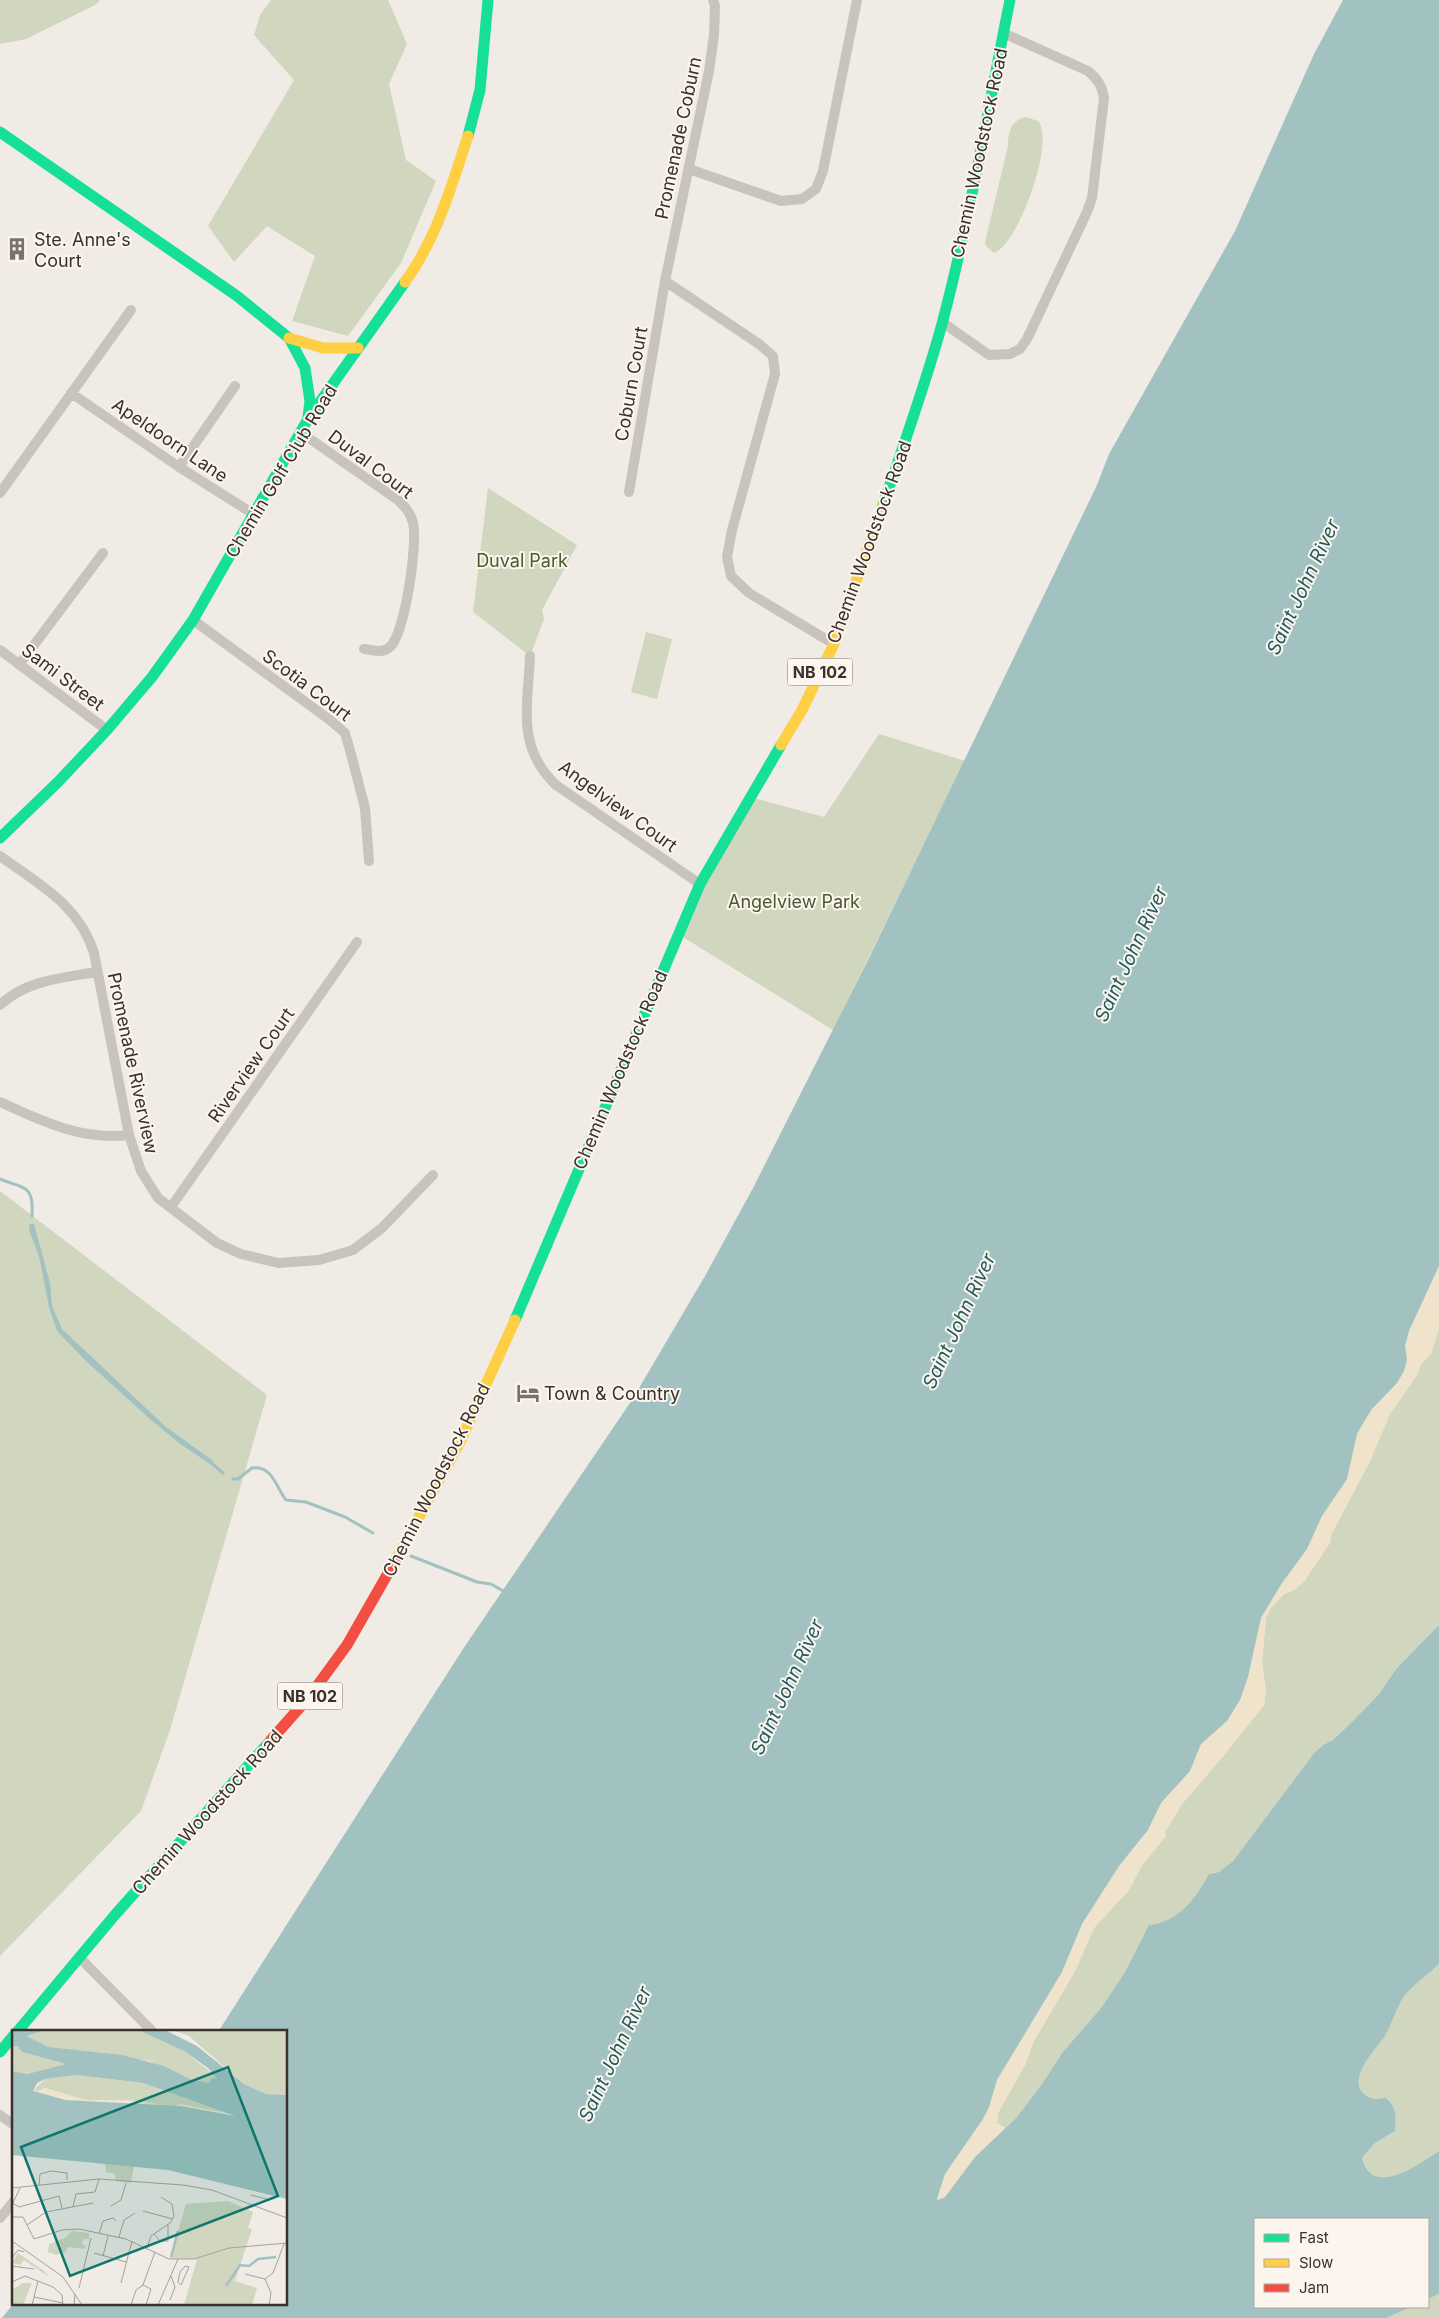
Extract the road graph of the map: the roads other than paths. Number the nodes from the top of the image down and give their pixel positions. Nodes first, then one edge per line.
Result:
1 (488, 0) edge
2 (713, 0) edge
3 (857, 0) edge
4 (1010, 0) edge
5 (1004, 33) junction
6 (0, 132) edge
7 (688, 169) junction
8 (665, 281) junction
9 (131, 310) dead end
10 (942, 322) junction
11 (289, 338) junction
12 (358, 348) junction
13 (235, 386) dead end
14 (71, 393) junction
15 (308, 419) junction
16 (300, 432) junction
17 (179, 467) junction
18 (629, 492) dead end
19 (0, 493) edge
20 (252, 513) junction
21 (103, 553) dead end
22 (193, 620) junction
23 (834, 644) junction
24 (364, 648) dead end
25 (0, 650) edge
26 (530, 656) dead end
27 (19, 665) junction
28 (107, 730) junction
29 (0, 838) edge
30 (0, 856) edge
31 (369, 860) dead end
32 (700, 884) junction
33 (357, 942) dead end
34 (96, 972) junction
35 (0, 1005) edge
36 (0, 1102) edge
37 (129, 1135) junction
38 (433, 1175) dead end
39 (171, 1207) junction
40 (79, 1957) junction
41 (19, 2030) edge
42 (151, 2030) edge
43 (12, 2037) edge
44 (0, 2052) edge
45 (0, 2115) edge
46 (12, 2124) edge
47 (12, 2203) edge
48 (0, 2218) edge

1 - 12 main road, Chemin Golf Club Road
2 - 7 street, Promenade Coburn
3 - 7 street
4 - 5 main road, Chemin Woodstock Road / NB 102
5 - 10 main road, Chemin Woodstock Road / NB 102
5 - 10 street
6 - 11 main road
7 - 8 street, Promenade Coburn
8 - 18 street, Coburn Court
8 - 23 street
9 - 14 street
10 - 23 main road, Chemin Woodstock Road / NB 102
11 - 12 main road
11 - 15 main road
12 - 15 main road, Chemin Golf Club Road
13 - 17 street
14 - 17 street, Apeldoorn Lane
14 - 19 street
15 - 16 main road, Chemin Golf Club Road
16 - 20 main road, Chemin Golf Club Road
16 - 24 street, Duval Court
17 - 20 street, Apeldoorn Lane
20 - 22 main road, Chemin Golf Club Road
21 - 27 street
22 - 28 main road, Chemin Golf Club Road
22 - 31 street, Scotia Court
23 - 32 main road, Chemin Woodstock Road / NB 102
25 - 27 street, Sami Street
26 - 32 street, Angelview Court
27 - 28 street, Sami Street
28 - 29 main road, Chemin Golf Club Road
30 - 34 street, Promenade Riverview
32 - 40 main road, Chemin Woodstock Road / NB 102
33 - 39 street, Riverview Court
34 - 35 street
34 - 37 street, Promenade Riverview
36 - 37 street
37 - 39 street, Promenade Riverview
38 - 39 street, Promenade Riverview
40 - 41 main road, Chemin Woodstock Road / NB 102
40 - 42 street
43 - 44 main road
45 - 46 street
47 - 48 street

